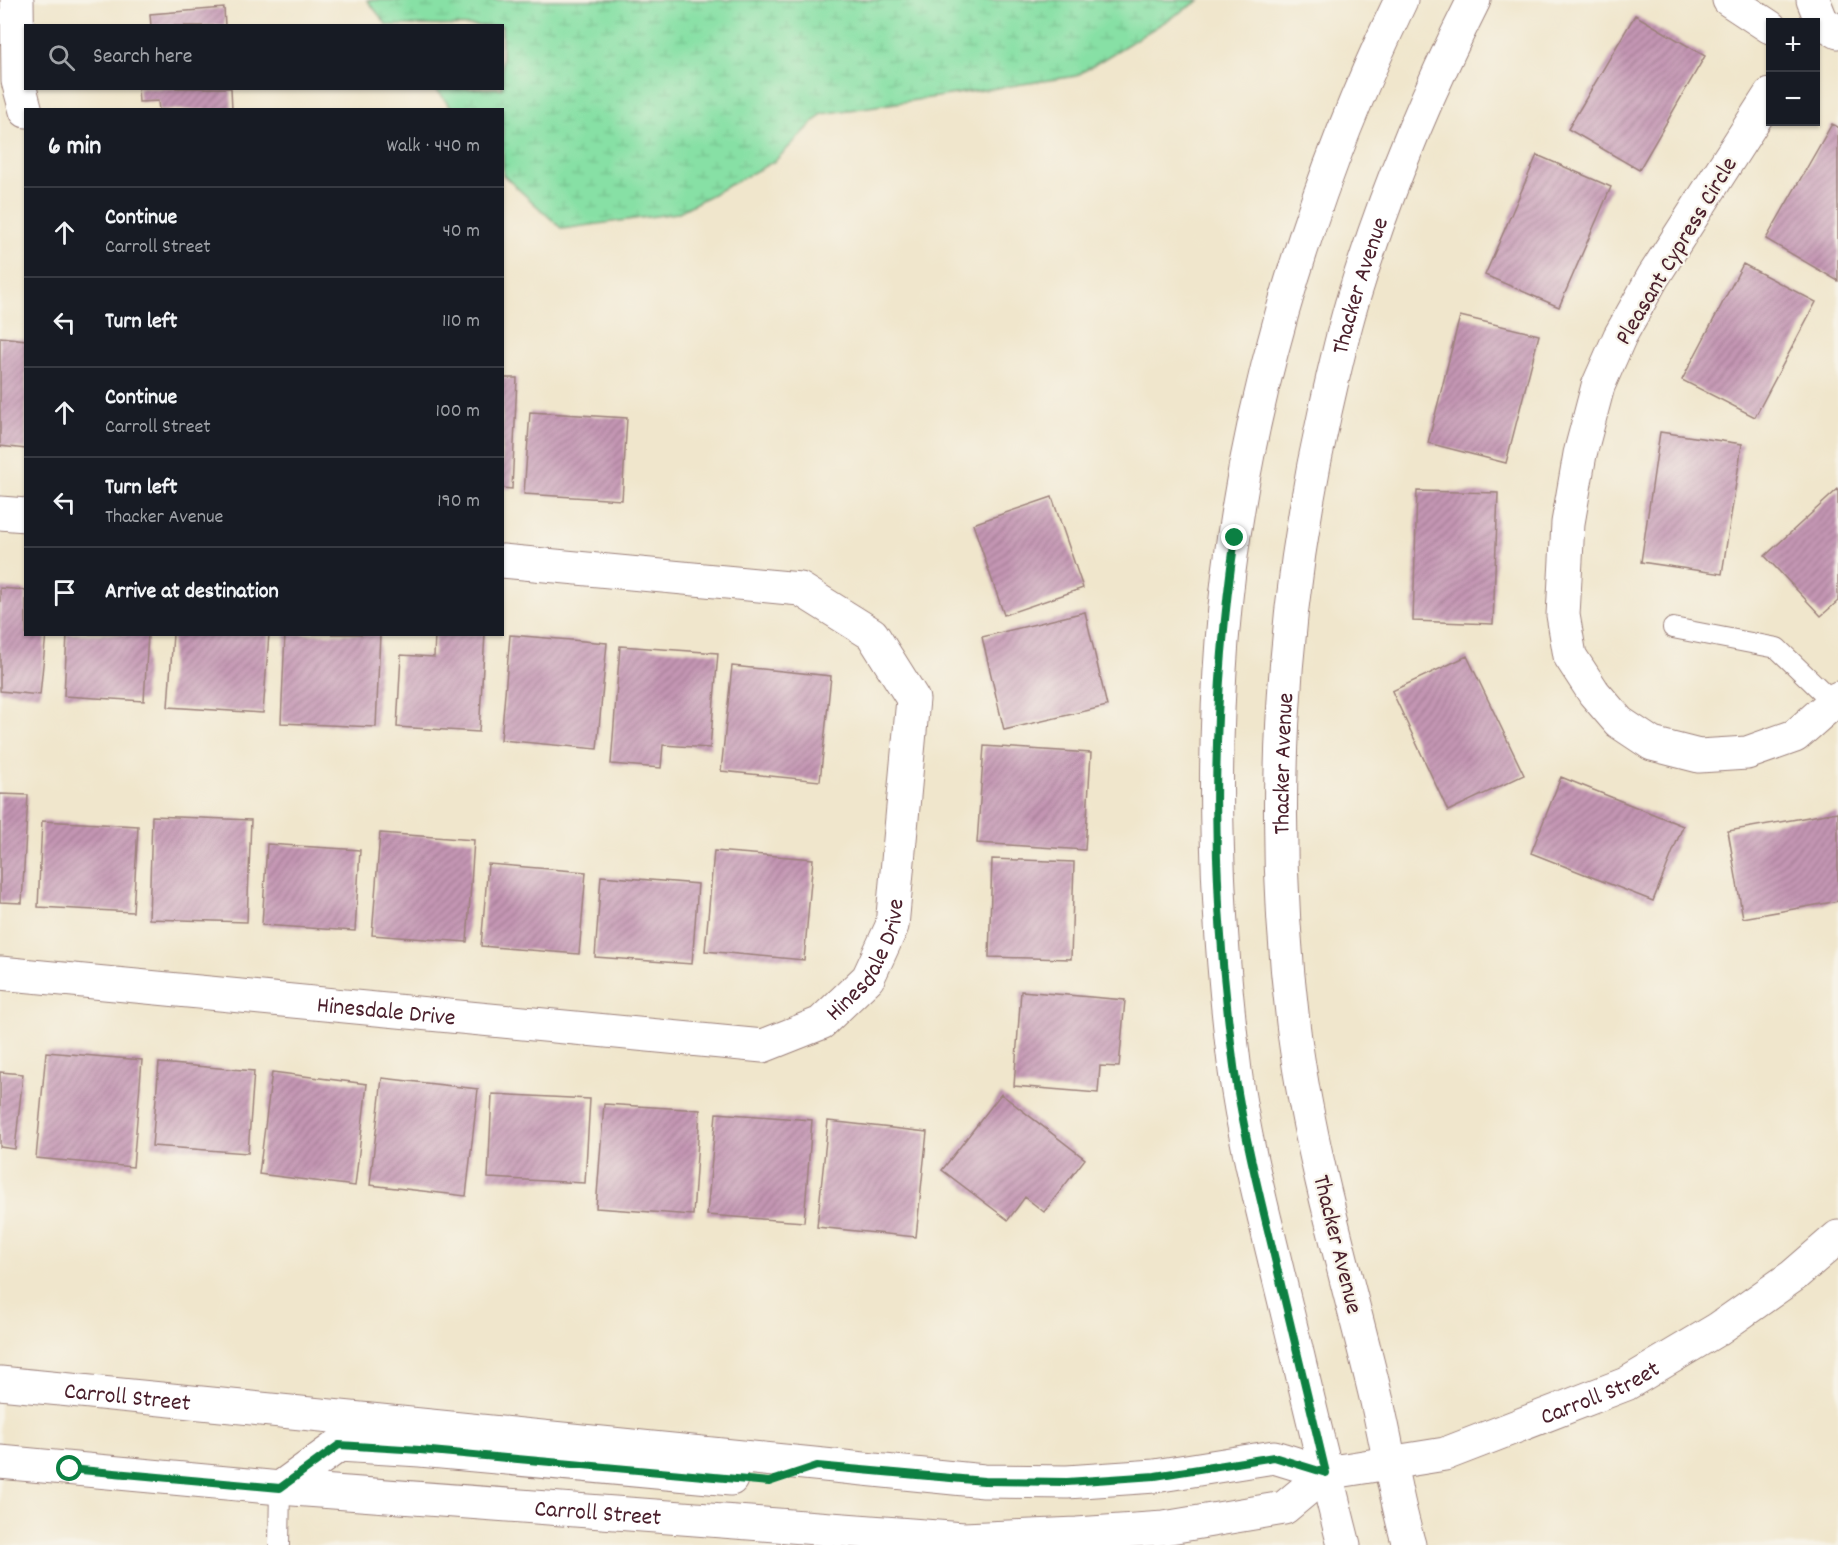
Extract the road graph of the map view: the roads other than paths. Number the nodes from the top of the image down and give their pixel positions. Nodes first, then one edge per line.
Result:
1 (17, 0) edge
2 (1401, 0) edge
3 (1474, 0) edge
4 (1729, 0) edge
5 (1766, 24) edge
6 (1766, 101) edge
7 (25, 108) edge
8 (0, 513) edge
9 (24, 515) edge
10 (504, 561) edge
11 (1673, 628) dead end
12 (1836, 700) edge
13 (0, 973) edge
14 (1838, 1237) edge
15 (0, 1383) edge
16 (0, 1462) edge
17 (1391, 1463) junction
18 (817, 1466) junction
19 (1326, 1473) junction
20 (280, 1488) junction
21 (785, 1536) edge
22 (279, 1545) edge
23 (1344, 1545) edge
24 (1409, 1545) edge

1 - 7 street
2 - 19 street
3 - 17 street, Thacker Avenue
4 - 5 street
6 - 12 street, Pleasant Cypress Circle
8 - 9 street
10 - 13 street, Hinesdale Drive
11 - 12 lane
14 - 17 street, Carroll Street
15 - 18 street, Carroll Street
16 - 20 street, Carroll Street
17 - 19 street, Carroll Street
17 - 24 street, Thacker Avenue
18 - 19 street, Carroll Street
18 - 20 street
19 - 21 street, Carroll Street
19 - 23 street
20 - 21 street, Carroll Street
20 - 22 lane

